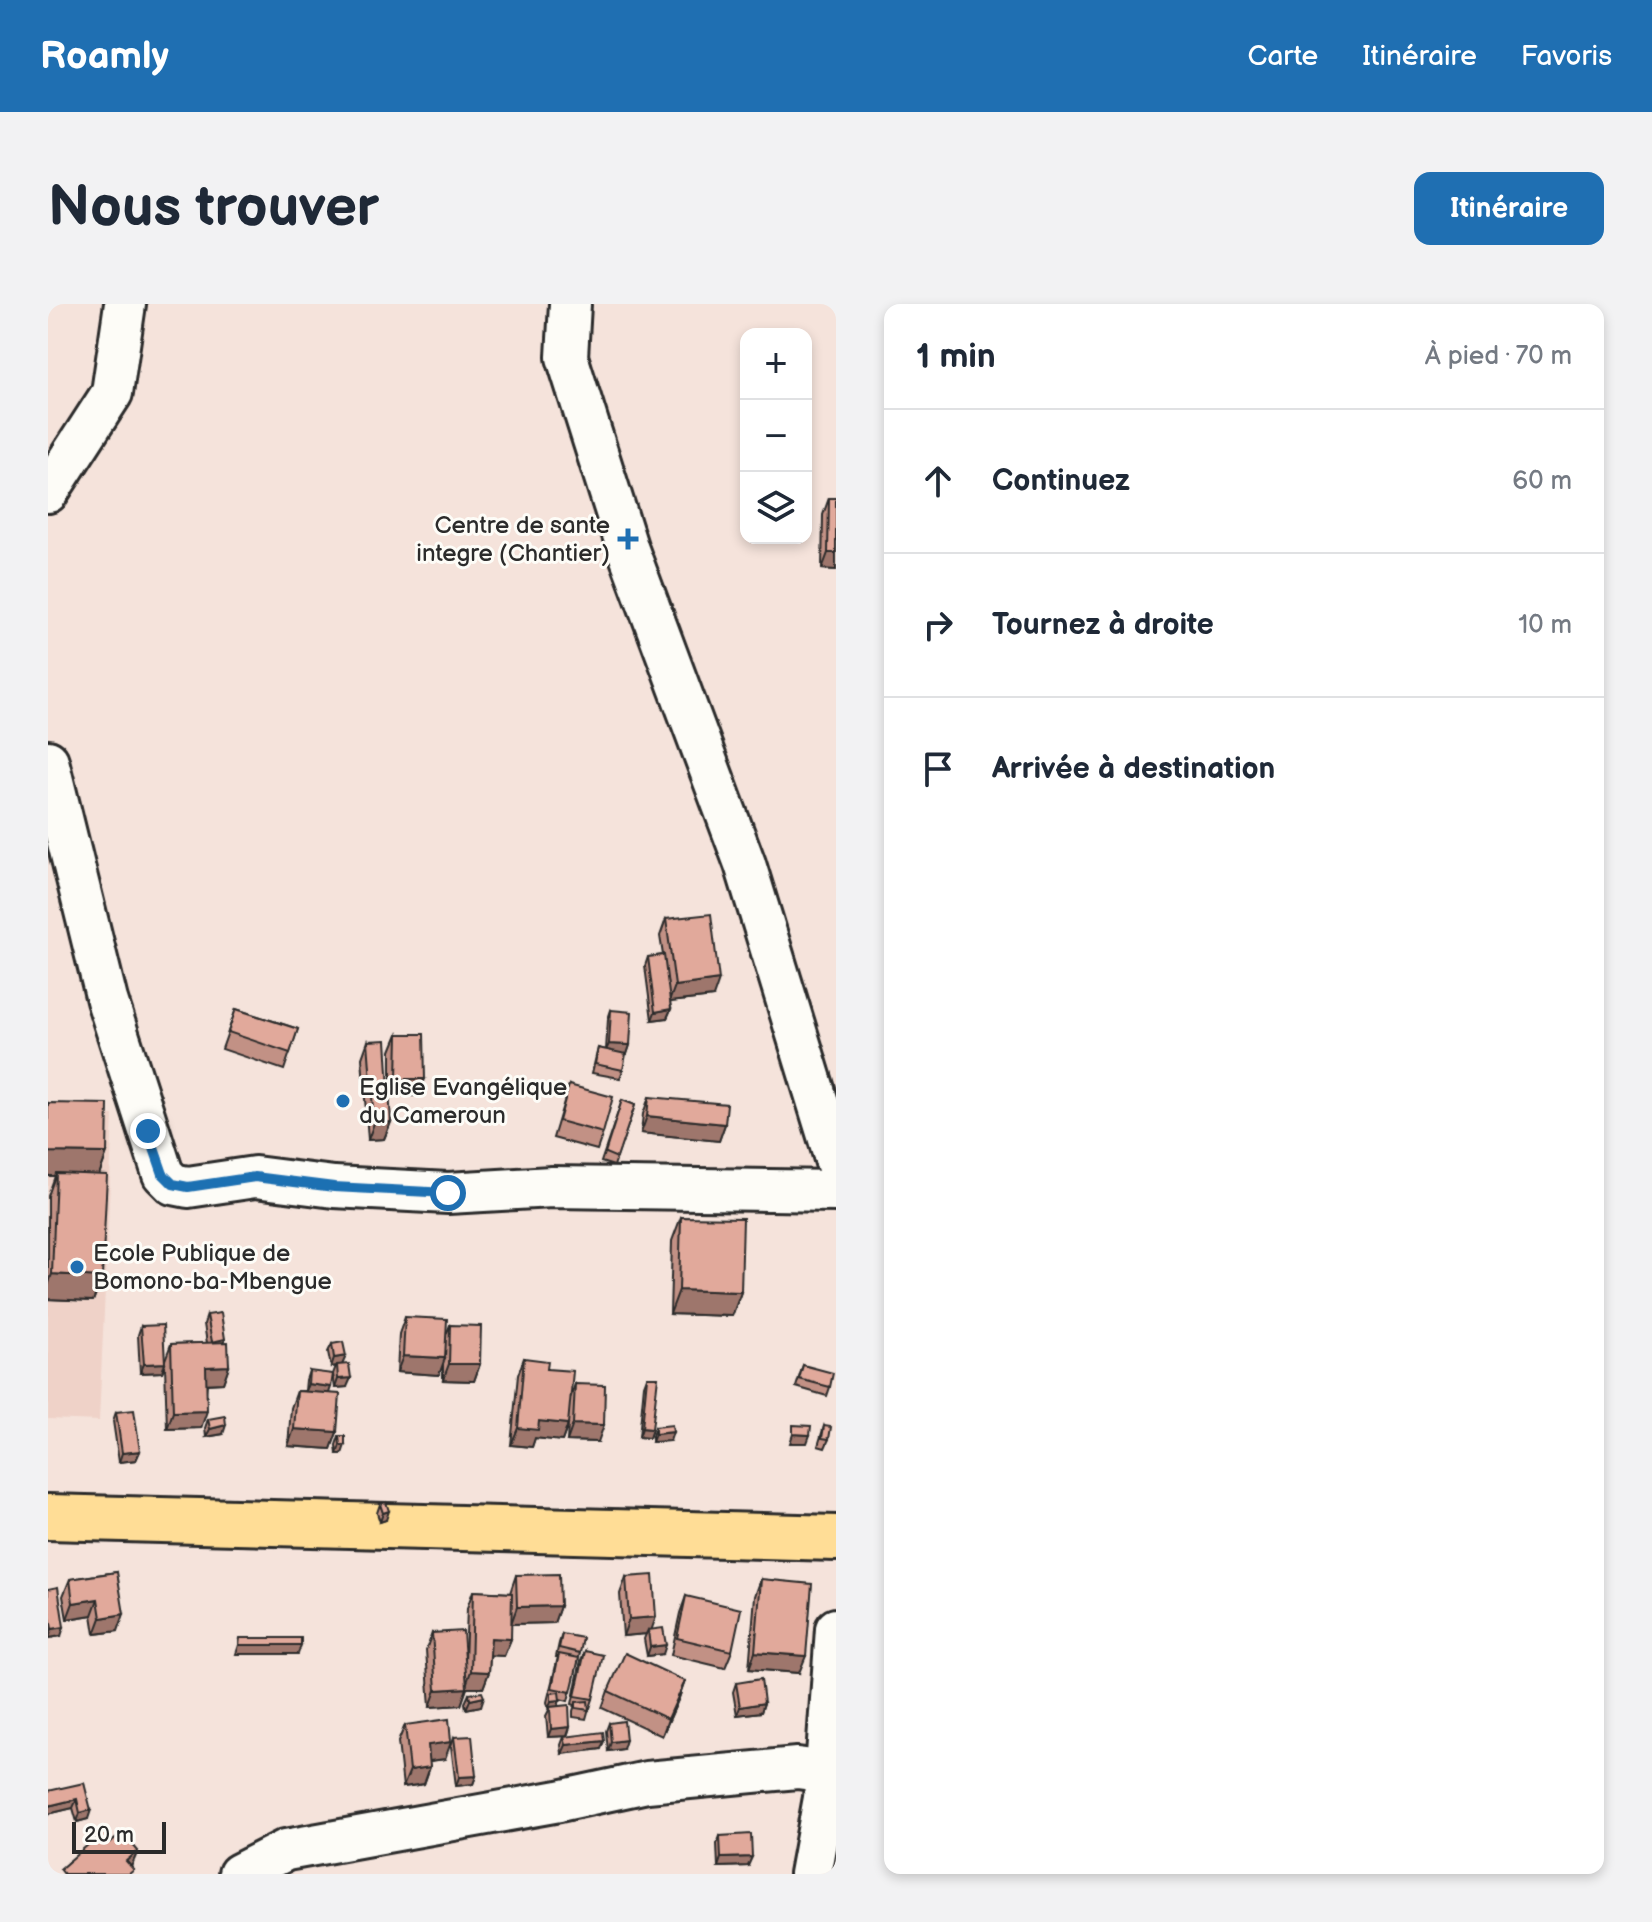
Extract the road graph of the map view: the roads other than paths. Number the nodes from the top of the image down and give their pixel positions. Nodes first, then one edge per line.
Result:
1 (125, 304) edge
2 (570, 304) edge
3 (48, 492) edge
4 (48, 761) edge
5 (836, 1162) edge
6 (836, 1191) edge
7 (48, 1517) edge
8 (836, 1538) edge
9 (836, 1629) edge
10 (831, 1773) edge
11 (239, 1874) edge
12 (810, 1874) edge

1 - 3 street
2 - 5 street
4 - 6 street
7 - 8 highway
9 - 10 street
10 - 11 street
10 - 12 street

